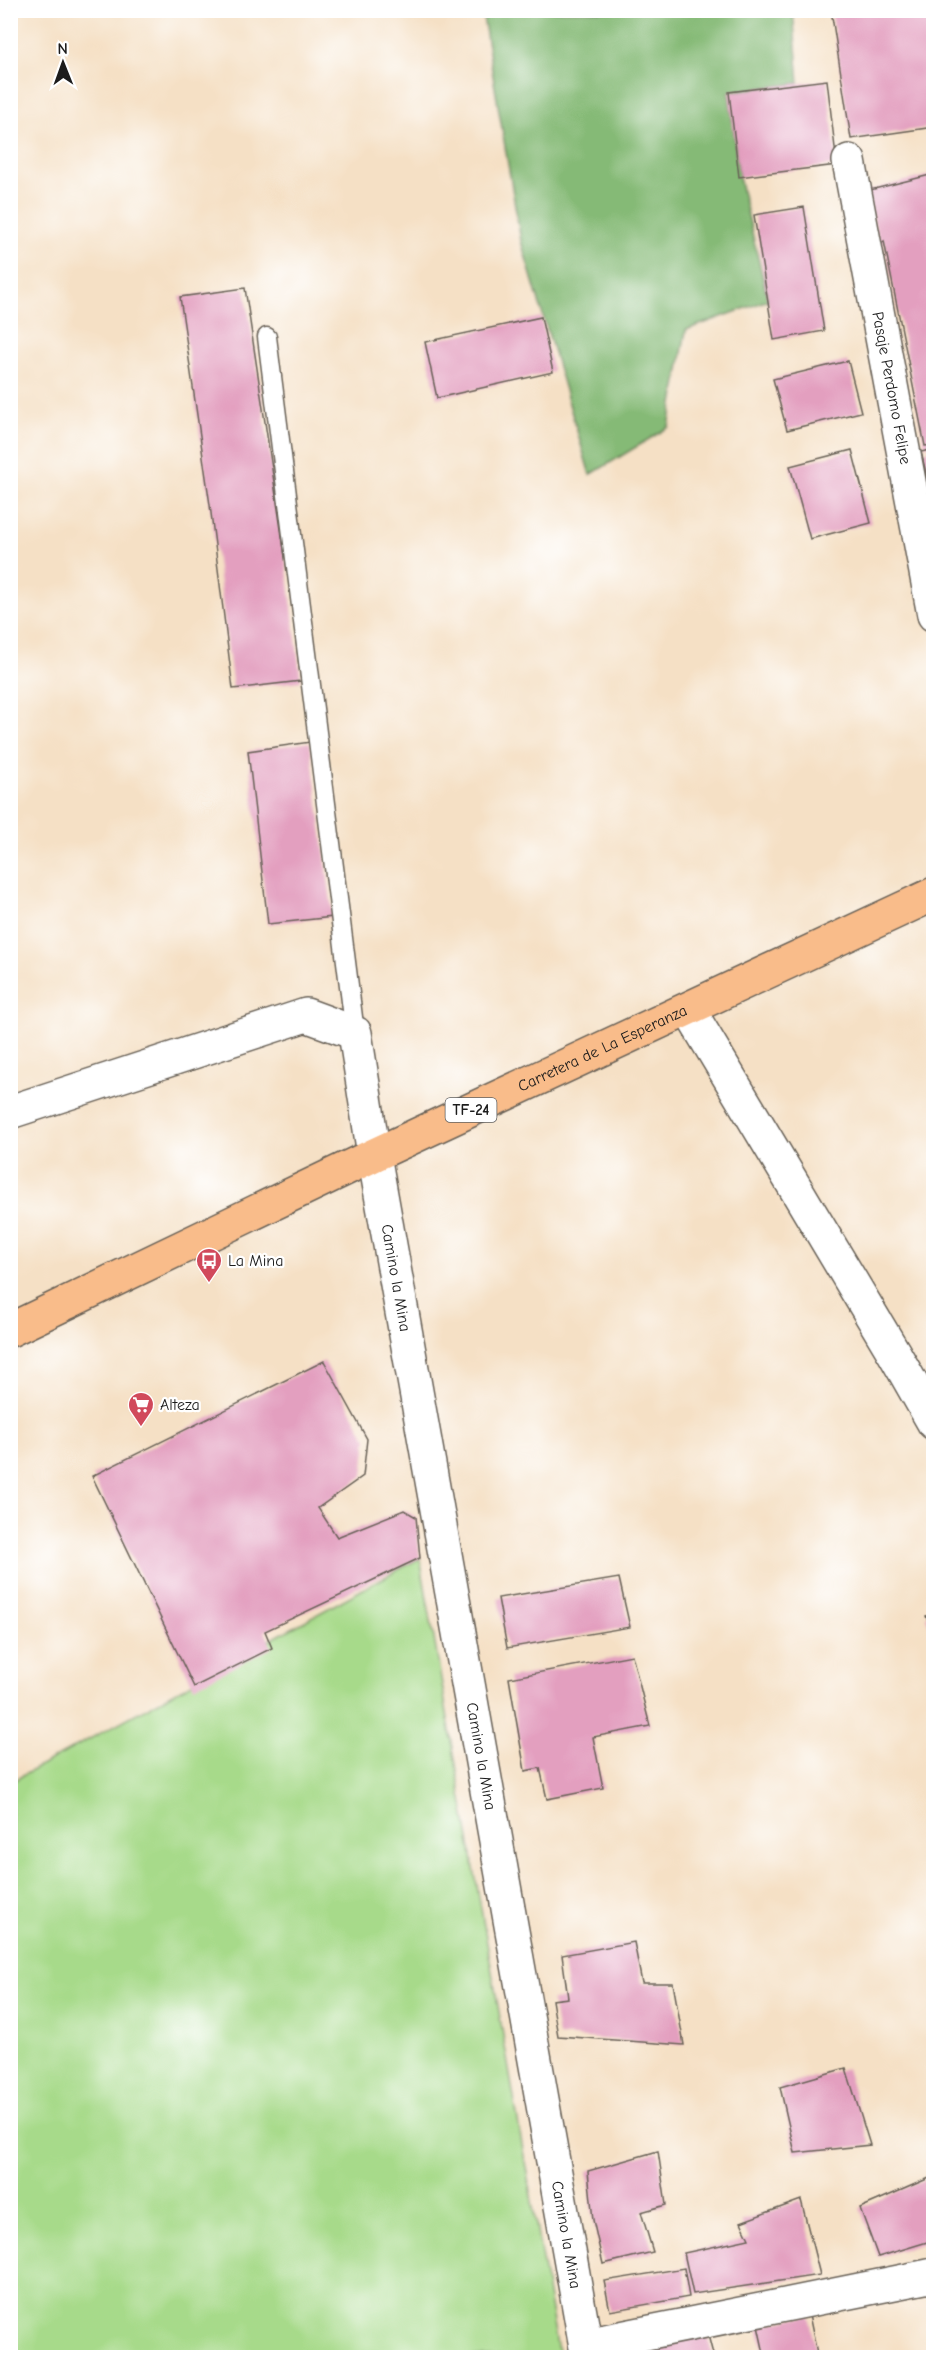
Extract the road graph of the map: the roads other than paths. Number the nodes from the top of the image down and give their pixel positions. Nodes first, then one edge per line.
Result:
1 (849, 161) dead end
2 (267, 337) dead end
3 (933, 615) edge
4 (933, 894) edge
5 (689, 1010) junction
6 (355, 1033) junction
7 (10, 1112) edge
8 (374, 1155) junction
9 (10, 1330) edge
10 (933, 1423) edge
11 (933, 2275) edge
12 (587, 2351) edge

1 - 3 street, Pasaje Perdomo Felipe
2 - 6 lane
4 - 5 main road, Carretera de La Esperanza / TF-24
5 - 8 main road, Carretera de La Esperanza / TF-24
5 - 10 street
6 - 7 street
6 - 8 street, Camino la Mina
8 - 9 main road, Carretera de La Esperanza / TF-24
8 - 12 street, Camino la Mina
11 - 12 street

